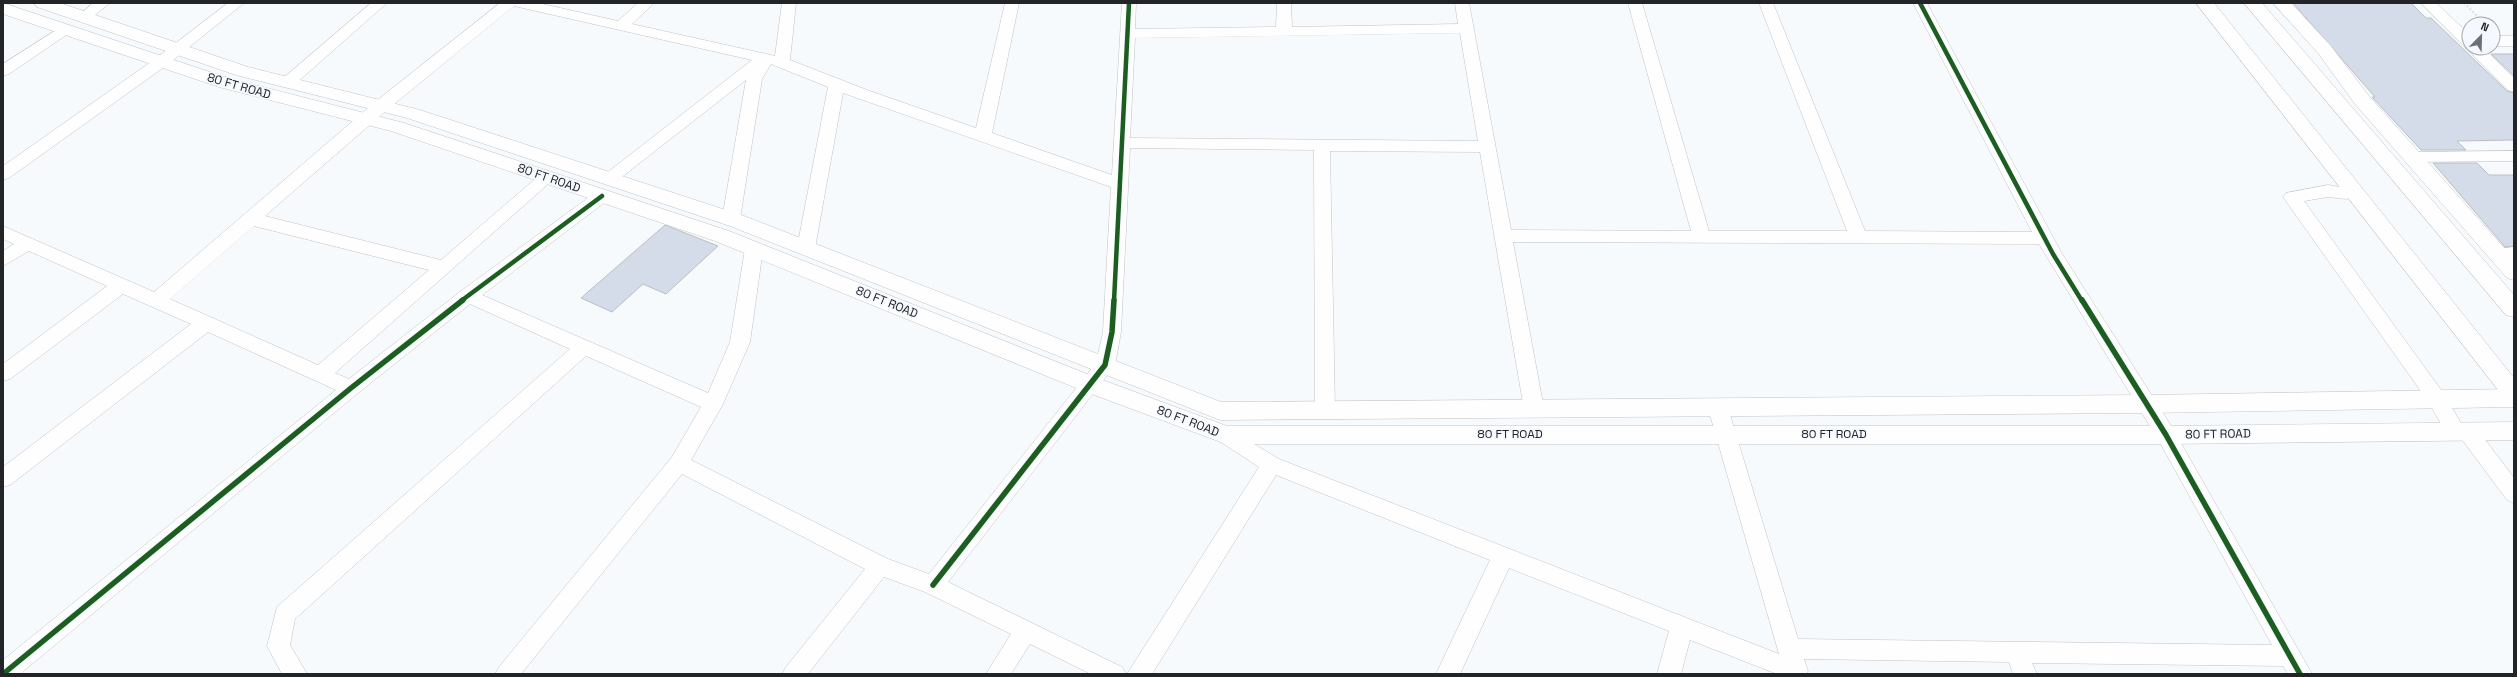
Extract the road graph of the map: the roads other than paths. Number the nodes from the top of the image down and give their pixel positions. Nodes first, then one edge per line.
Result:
1 (43, 3) edge
2 (103, 3) edge
3 (237, 3) edge
4 (380, 3) edge
5 (509, 3) edge
6 (518, 3) edge
7 (647, 3) edge
8 (790, 3) edge
9 (1012, 3) edge
10 (1129, 3) edge
11 (1284, 3) edge
12 (1462, 3) edge
13 (1635, 3) edge
14 (1766, 3) edge
15 (1920, 3) edge
16 (2205, 3) edge
17 (2253, 3) edge
18 (2282, 3) edge
19 (2428, 3) edge
20 (3, 8) edge
21 (85, 16) junction
22 (620, 27) junction
23 (1467, 28) junction
24 (64, 30) junction
25 (1284, 32) junction
26 (1128, 34) junction
27 (2461, 34) edge
28 (2501, 41) edge
29 (2514, 41) edge
30 (170, 55) junction
31 (2483, 56) edge
32 (771, 59) junction
33 (3, 71) edge
34 (288, 83) junction
35 (837, 83) junction
36 (2514, 88) edge
37 (374, 113) junction
38 (983, 135) junction
39 (1121, 143) junction
40 (1322, 145) junction
41 (1488, 146) junction
42 (2514, 156) edge
43 (2412, 157) junction
44 (3, 174) edge
45 (548, 177) junction
46 (1118, 183) junction
47 (605, 187) junction
48 (2346, 193) dead end
49 (252, 219) junction
50 (731, 219) junction
51 (3, 232) edge
52 (1504, 236) junction
53 (1702, 237) junction
54 (1858, 237) junction
55 (2044, 238) junction
56 (28, 243) junction
57 (806, 248) junction
58 (754, 249) junction
59 (2505, 253) edge
60 (3, 260) edge
61 (444, 268) junction
62 (2514, 273) edge
63 (122, 285) junction
64 (468, 296) junction
65 (157, 300) junction
66 (2514, 309) edge
67 (206, 323) junction
68 (583, 348) junction
69 (1105, 365) junction
70 (3, 374) edge
71 (321, 374) junction
72 (1089, 384) junction
73 (351, 388) junction
74 (2514, 394) edge
75 (2514, 398) edge
76 (2437, 399) junction
77 (713, 404) junction
78 (2146, 404) junction
79 (1718, 408) junction
80 (1534, 409) junction
81 (1325, 410) junction
82 (2461, 431) junction
83 (2514, 431) edge
84 (1725, 434) junction
85 (1226, 435) junction
86 (2166, 435) junction
87 (679, 463) junction
88 (1272, 464) junction
89 (3, 479) edge
90 (2514, 494) edge
91 (1502, 556) junction
92 (880, 566) junction
93 (933, 585) junction
94 (1682, 627) junction
95 (1026, 630) junction
96 (1789, 649) junction
97 (2016, 652) junction
98 (2295, 665) edge
99 (1796, 673) edge
100 (3, 674) edge
101 (295, 674) edge
102 (507, 674) edge
103 (794, 674) edge
104 (998, 674) edge
105 (1114, 674) edge
106 (1139, 674) edge
107 (1448, 674) edge
108 (1669, 674) edge
109 (2025, 674) edge

1 - 21 main road, 80 FT ROAD
2 - 21 street
3 - 30 street
4 - 34 street
5 - 37 street
6 - 22 street
7 - 22 street
8 - 32 street
9 - 38 street
10 - 26 street
11 - 25 street
12 - 23 street
13 - 53 street
14 - 54 street
15 - 55 street
16 - 74 main road
17 - 66 main road
18 - 43 main road
19 - 27 street
20 - 24 main road, 80 FT ROAD
21 - 30 main road, 80 FT ROAD
22 - 32 street
23 - 25 street
23 - 41 street
24 - 30 main road, 80 FT ROAD
24 - 33 street
25 - 26 street
26 - 39 street
28 - 29 street
30 - 34 main road, 80 FT ROAD
30 - 37 main road, 80 FT ROAD
30 - 44 street
31 - 36 street
32 - 35 street
32 - 47 street
32 - 50 street
34 - 37 main road, 80 FT ROAD
35 - 38 street
35 - 57 street
37 - 45 main road, 80 FT ROAD
37 - 47 main road, 80 FT ROAD
37 - 49 street
38 - 46 street
39 - 40 street
39 - 46 street
40 - 41 street
40 - 81 street
41 - 52 street
42 - 43 street
43 - 59 main road
45 - 47 main road, 80 FT ROAD
45 - 61 street
46 - 69 street
47 - 50 main road, 80 FT ROAD
47 - 58 main road, 80 FT ROAD
47 - 64 street
48 - 76 street
49 - 61 street
49 - 65 street
50 - 57 main road, 80 FT ROAD
51 - 56 street
52 - 53 street
52 - 80 street
53 - 54 street
54 - 55 street
55 - 78 street
56 - 60 street
56 - 63 street
57 - 69 main road, 80 FT ROAD
58 - 72 main road, 80 FT ROAD
58 - 77 street
59 - 62 main road
61 - 71 street
63 - 65 street
63 - 70 street
64 - 68 street
64 - 73 street
65 - 67 street
67 - 71 street
67 - 89 street
68 - 77 street
68 - 101 street
69 - 72 street
69 - 81 main road, 80 FT ROAD
71 - 73 street
72 - 85 main road, 80 FT ROAD
72 - 93 street
73 - 100 street
75 - 76 main road, 80 FT ROAD
76 - 78 main road, 80 FT ROAD
76 - 82 street
77 - 87 street
78 - 79 main road, 80 FT ROAD
78 - 86 street
79 - 80 main road, 80 FT ROAD
79 - 84 street
80 - 81 main road, 80 FT ROAD
82 - 83 main road, 80 FT ROAD
82 - 86 main road, 80 FT ROAD
82 - 90 street
84 - 85 main road, 80 FT ROAD
84 - 86 main road, 80 FT ROAD
84 - 96 street
85 - 88 street
86 - 98 street
87 - 92 street
87 - 102 street
88 - 91 street
88 - 106 street
91 - 94 street
91 - 107 street
92 - 93 street
92 - 103 street
93 - 95 street
94 - 99 street
94 - 108 street
95 - 104 street
95 - 105 street
96 - 97 street
96 - 99 street
97 - 98 street
97 - 109 street

